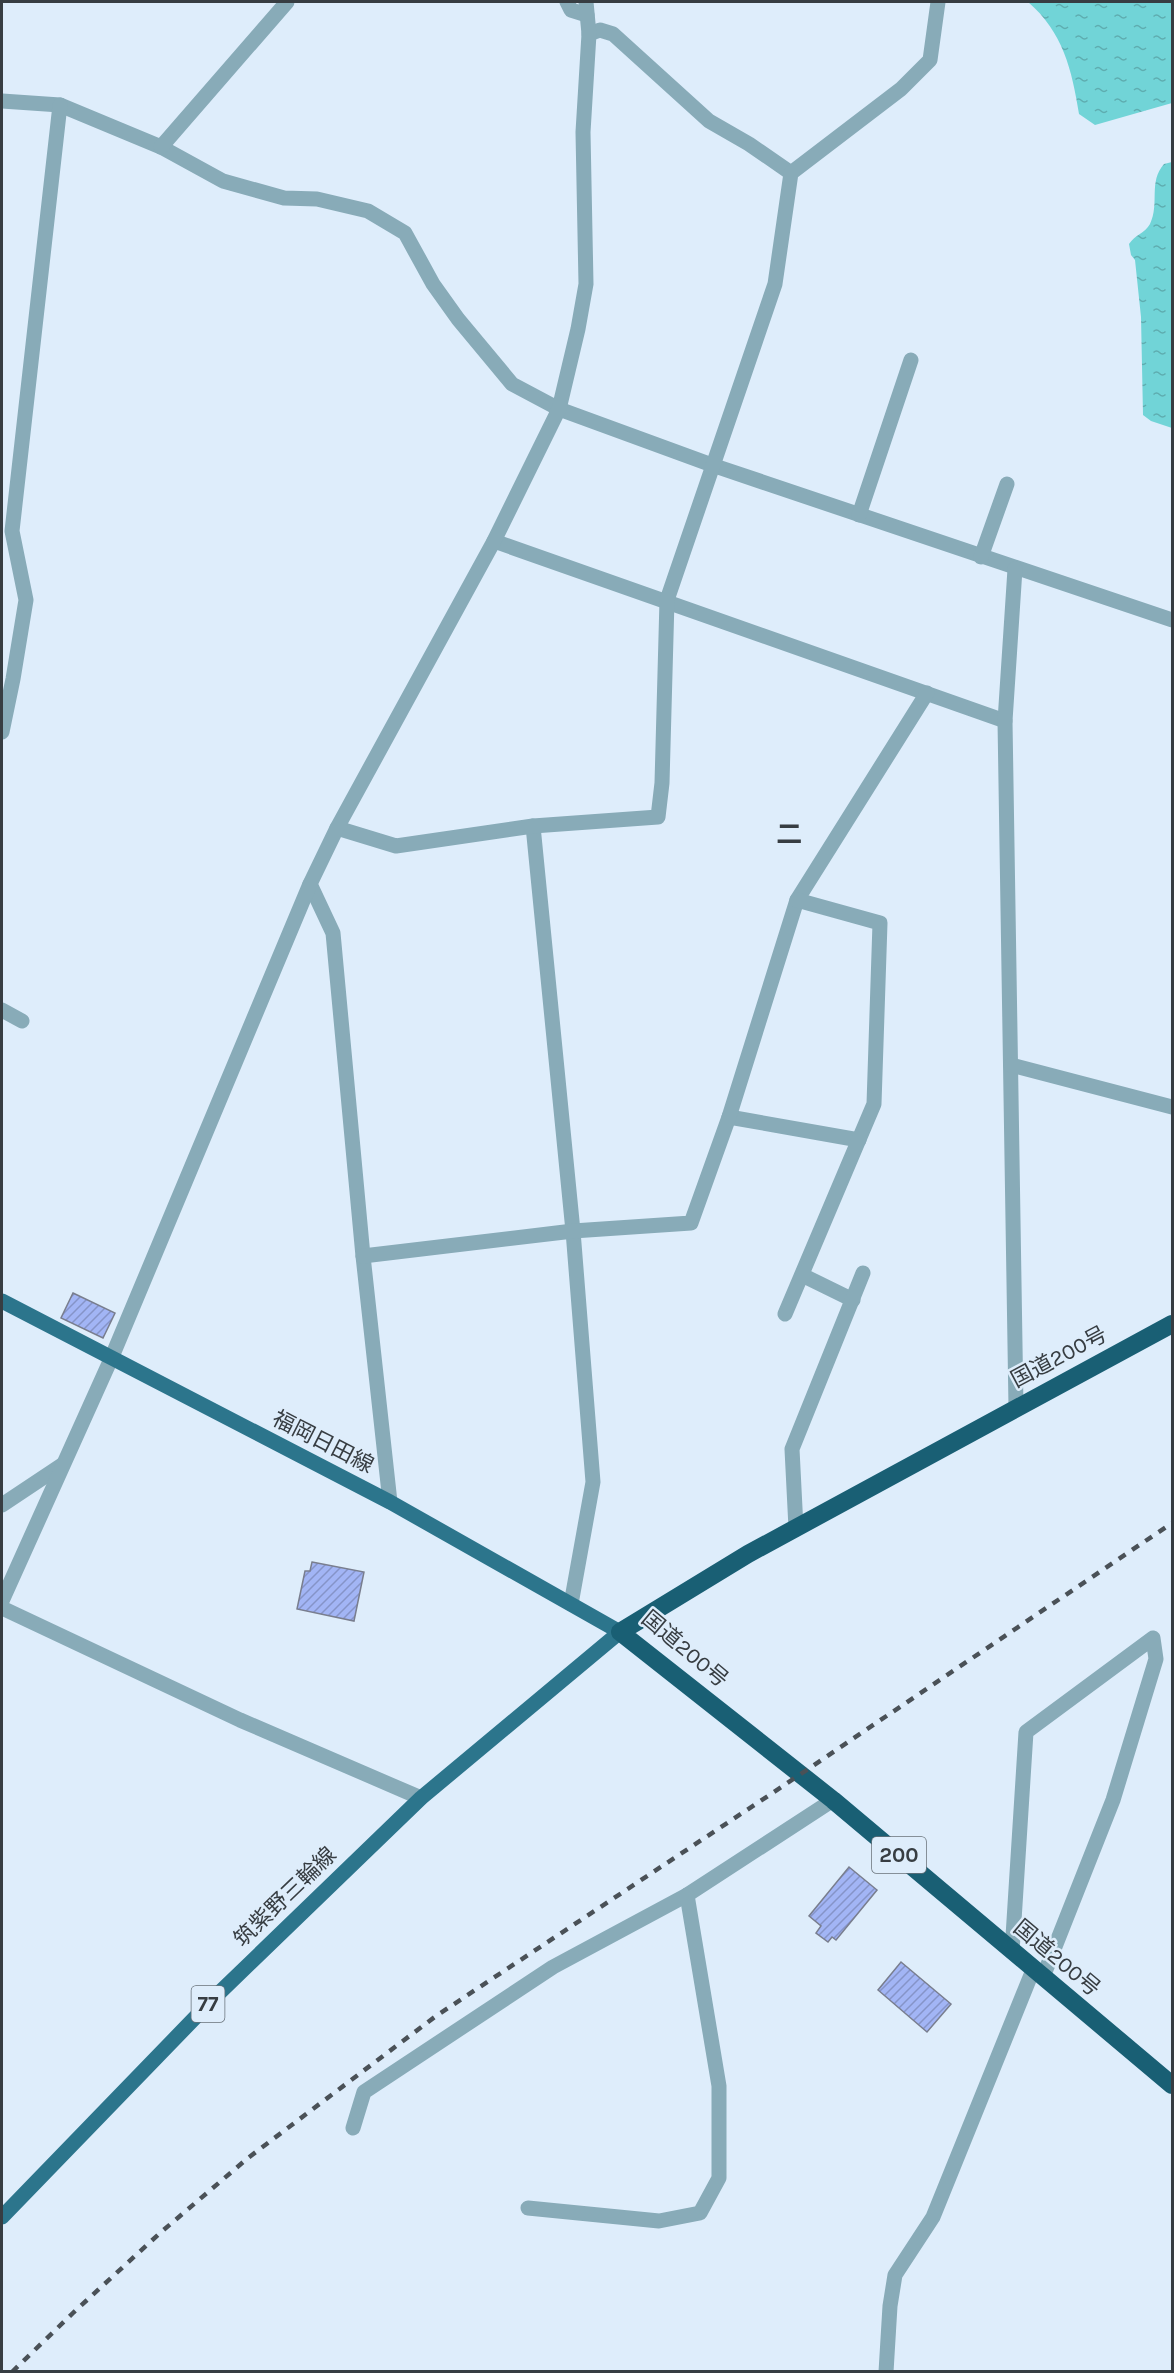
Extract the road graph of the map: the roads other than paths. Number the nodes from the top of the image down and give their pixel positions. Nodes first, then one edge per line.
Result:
1 (287, 2) edge
2 (567, 2) edge
3 (938, 2) edge
4 (587, 8) edge
5 (589, 34) junction
6 (2, 101) edge
7 (60, 105) junction
8 (161, 147) junction
9 (790, 173) junction
10 (911, 360) dead end
11 (559, 409) junction
12 (712, 465) junction
13 (1007, 484) dead end
14 (859, 515) junction
15 (494, 541) junction
16 (981, 557) junction
17 (1015, 569) junction
18 (667, 600) junction
19 (1173, 620) edge
20 (927, 693) junction
21 (1005, 721) junction
22 (2, 732) edge
23 (533, 826) junction
24 (337, 828) junction
25 (310, 884) junction
26 (797, 900) junction
27 (2, 1010) edge
28 (22, 1021) dead end
29 (1011, 1065) junction
30 (1173, 1107) edge
31 (729, 1117) junction
32 (859, 1140) junction
33 (573, 1231) junction
34 (363, 1256) junction
35 (863, 1273) dead end
36 (802, 1275) junction
37 (853, 1300) junction
38 (2, 1301) edge
39 (785, 1314) dead end
40 (1173, 1324) edge
41 (111, 1359) junction
42 (1016, 1407) junction
43 (63, 1465) junction
44 (390, 1502) junction
45 (2, 1504) edge
46 (796, 1528) junction
47 (2, 1601) edge
48 (571, 1604) junction
49 (2, 1608) edge
50 (620, 1632) junction
51 (421, 1798) junction
52 (833, 1800) junction
53 (687, 1895) junction
54 (1012, 1952) junction
55 (1038, 1973) junction
56 (1173, 2085) edge
57 (353, 2128) dead end
58 (528, 2208) dead end
59 (2, 2217) edge
60 (886, 2372) edge

1 - 8 street
2 - 4 street
3 - 9 street
4 - 5 street
5 - 9 street
5 - 11 street
6 - 7 street
7 - 8 street
7 - 22 street
8 - 11 street
9 - 12 street
10 - 14 street
11 - 12 street
11 - 15 street
12 - 14 street
12 - 18 street
13 - 16 street
14 - 16 street
15 - 18 street
15 - 24 street
16 - 17 street
17 - 19 street
17 - 21 street
18 - 20 street
18 - 23 street
20 - 21 street
20 - 26 street
21 - 29 street
23 - 24 street
23 - 33 street
24 - 25 street
25 - 34 street
25 - 41 street
26 - 31 street
26 - 32 street
27 - 28 street
29 - 30 street
29 - 42 street
31 - 32 street
31 - 33 street
32 - 36 street
33 - 34 street
33 - 48 street
34 - 44 street
35 - 37 street
36 - 37 street
36 - 39 street
37 - 46 street
38 - 41 main road, 福岡日田線
40 - 42 highway, 国道200号
41 - 43 street
41 - 44 main road, 福岡日田線
42 - 46 highway, 国道200号
43 - 45 street
43 - 47 street
44 - 48 main road, 福岡日田線
46 - 50 highway, 国道200号
48 - 50 main road, 福岡日田線
49 - 51 street
50 - 51 main road, 筑紫野三輪線 / 77
50 - 52 highway, 国道200号 / 200
51 - 59 main road, 筑紫野三輪線 / 77
52 - 53 street
52 - 54 highway, 国道200号 / 200
53 - 57 street
53 - 58 street
54 - 55 highway, 国道200号 / 200
54 - 55 street
55 - 56 highway, 国道200号 / 200
55 - 60 street

